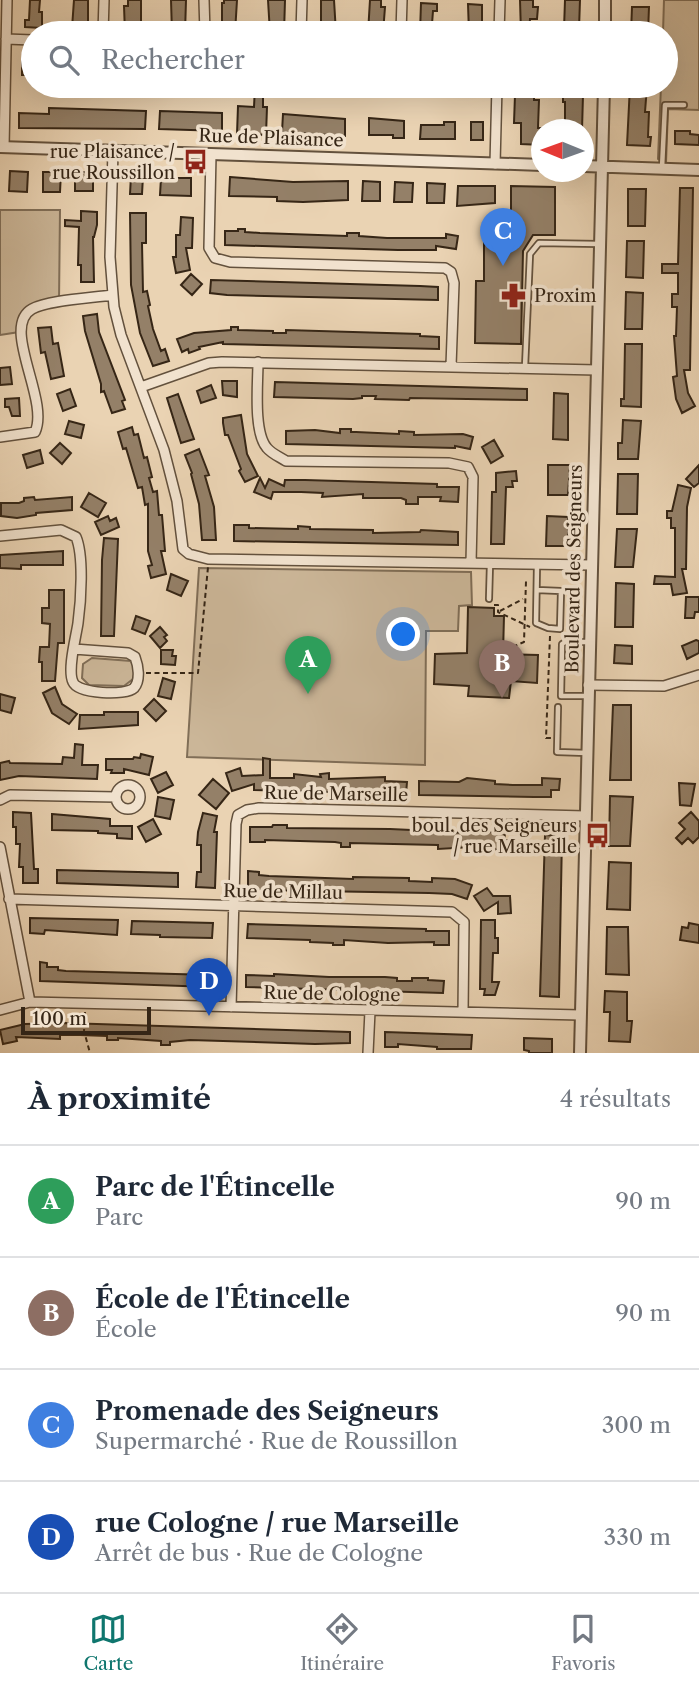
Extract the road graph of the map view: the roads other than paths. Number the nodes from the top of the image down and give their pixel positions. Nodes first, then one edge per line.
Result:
1 (7, 0) edge
2 (104, 0) edge
3 (204, 0) edge
4 (302, 0) edge
5 (402, 0) edge
6 (500, 0) edge
7 (606, 0) edge
8 (103, 21) edge
9 (205, 21) edge
10 (301, 21) edge
11 (401, 21) edge
12 (499, 21) edge
13 (605, 21) edge
14 (6, 39) junction
15 (21, 40) edge
16 (497, 98) edge
17 (604, 98) edge
18 (684, 105) dead end
19 (2, 147) edge
20 (113, 150) junction
21 (211, 154) junction
22 (495, 163) junction
23 (531, 165) edge
24 (594, 167) edge
25 (602, 167) junction
26 (662, 169) junction
27 (699, 170) edge
28 (600, 244) junction
29 (112, 295) junction
30 (258, 362) junction
31 (451, 366) junction
32 (525, 368) junction
33 (597, 370) junction
34 (141, 387) junction
35 (0, 437) edge
36 (0, 536) edge
37 (471, 563) junction
38 (490, 563) junction
39 (537, 564) junction
40 (592, 565) junction
41 (537, 590) junction
42 (490, 601) road end
43 (589, 642) junction
44 (74, 649) junction
45 (699, 675) edge
46 (588, 690) junction
47 (558, 707) dead end
48 (587, 753) junction
49 (116, 797) dead end
50 (0, 800) edge
51 (585, 816) junction
52 (0, 847) edge
53 (9, 900) junction
54 (233, 906) junction
55 (30, 1002) junction
56 (231, 1007) junction
57 (0, 1010) edge
58 (370, 1011) junction
59 (463, 1012) junction
60 (580, 1015) junction
61 (368, 1053) edge
62 (580, 1053) edge

1 - 14 street
2 - 8 street
3 - 9 street
4 - 10 street
5 - 11 street
6 - 12 street
7 - 13 street
14 - 15 street
14 - 19 street
16 - 22 street
17 - 25 street, Boulevard des Seigneurs
18 - 26 lane
19 - 20 street, Rue de Plaisance
20 - 21 street, Rue de Plaisance
20 - 29 street
21 - 22 street, Rue de Plaisance
21 - 31 street
22 - 23 street, Rue de Plaisance
24 - 25 street
25 - 26 street
25 - 28 street, Boulevard des Seigneurs
26 - 27 street
28 - 32 lane
28 - 33 street, Boulevard des Seigneurs
29 - 34 street
29 - 35 street
30 - 31 street
30 - 34 street
30 - 37 street
31 - 32 street
32 - 33 street
33 - 40 street, Boulevard des Seigneurs
34 - 37 street
36 - 44 street
37 - 38 street
38 - 39 street
38 - 42 lane
39 - 40 street
39 - 41 lane
40 - 43 street, Boulevard des Seigneurs
41 - 41 lane
43 - 46 street, Boulevard des Seigneurs
43 - 46 lane
44 - 44 street
45 - 46 street
46 - 48 street, Boulevard des Seigneurs
47 - 48 lane
48 - 51 street, Boulevard des Seigneurs
49 - 50 street
51 - 54 street, Rue de Marseille
51 - 60 street, Boulevard des Seigneurs
52 - 53 street
53 - 54 street, Rue de Millau
53 - 55 street
54 - 56 street, Rue de Marseille
54 - 59 street, Rue de Millau
55 - 56 street, Rue de Cologne
55 - 57 street, Rue de Cologne
56 - 58 street, Rue de Cologne
58 - 59 street, Rue de Cologne
58 - 61 street
59 - 60 street, Rue de Cologne
60 - 62 street, Boulevard des Seigneurs

